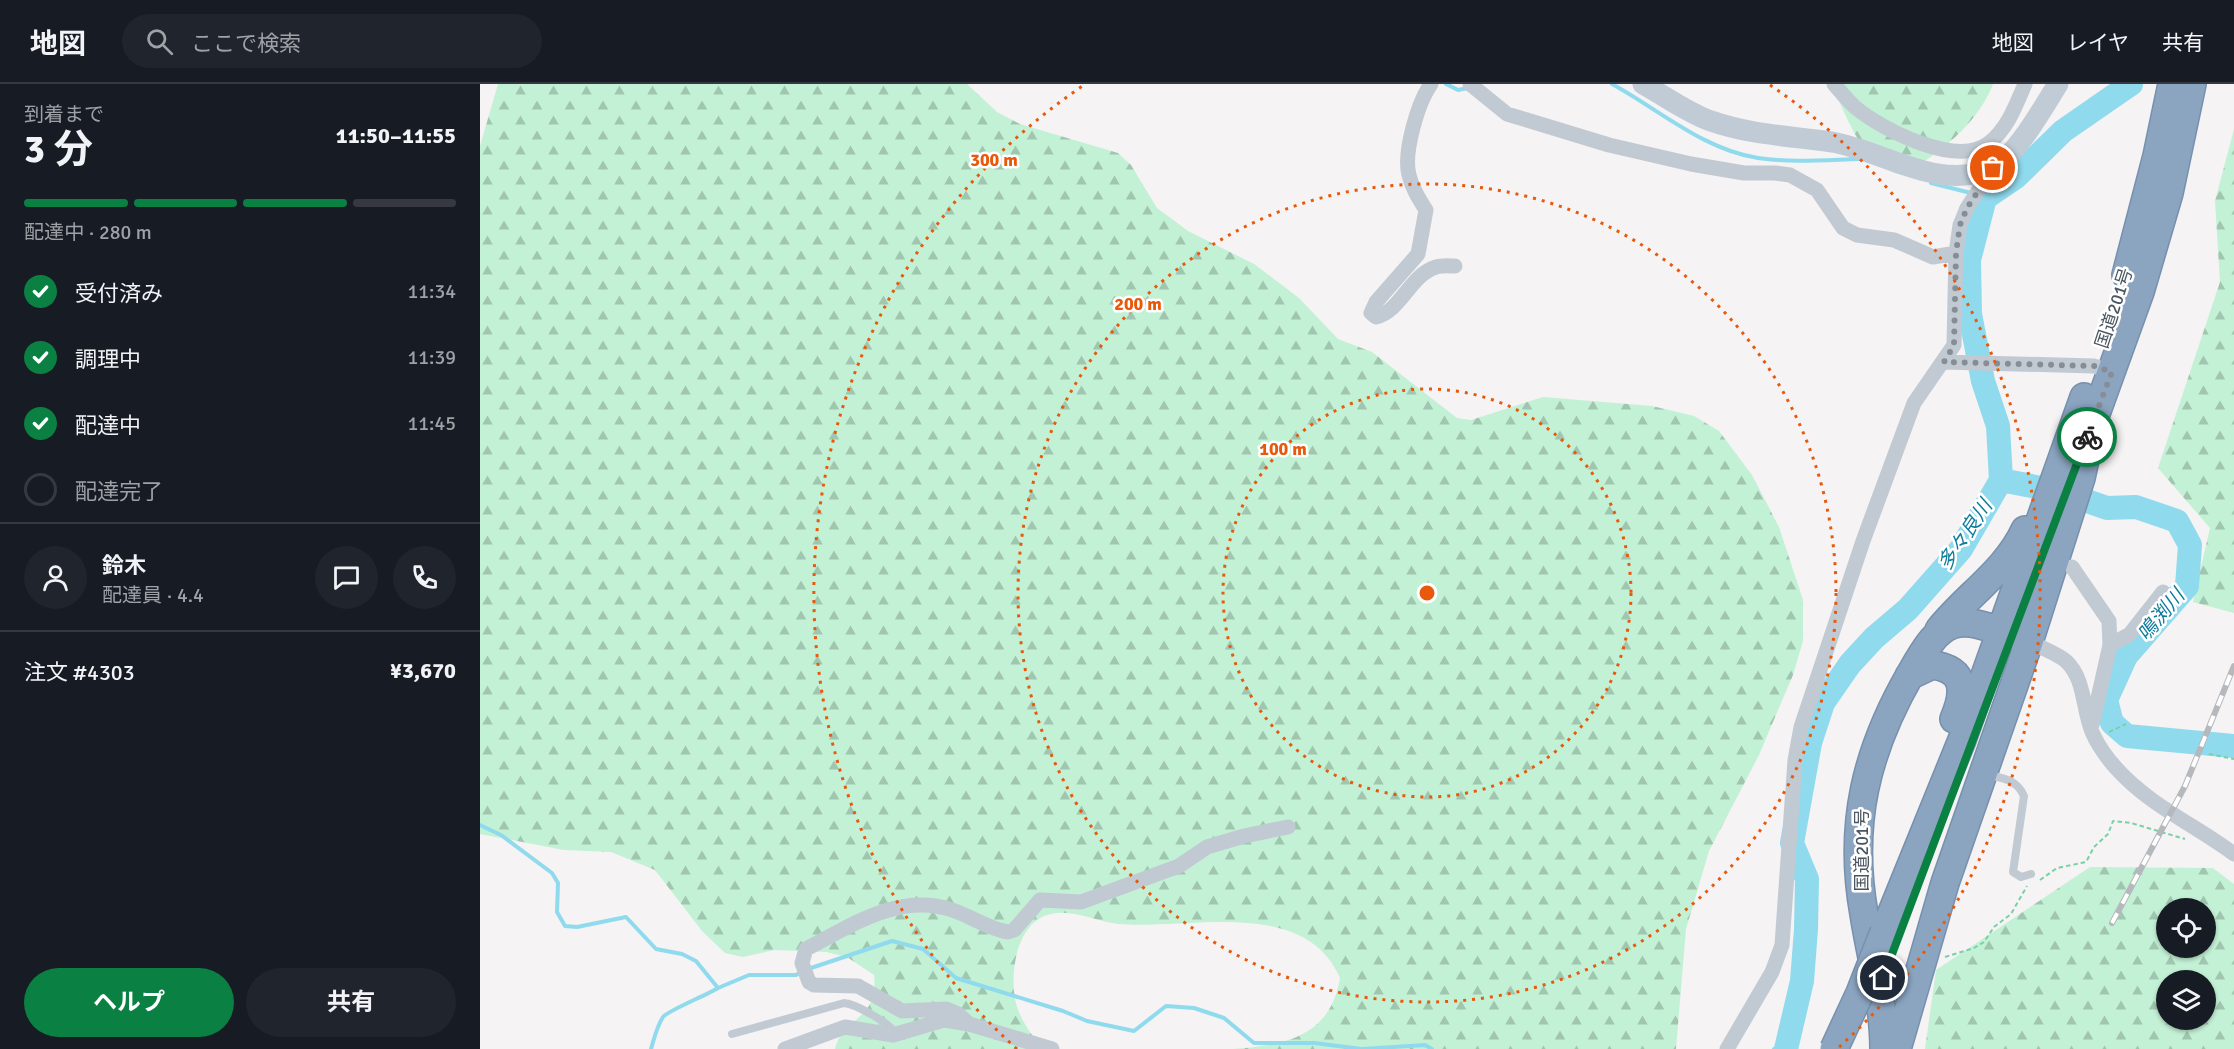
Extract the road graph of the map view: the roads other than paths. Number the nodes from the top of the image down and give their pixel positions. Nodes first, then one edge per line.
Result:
1 (1431, 84) edge
2 (1470, 84) edge
3 (1643, 84) edge
4 (1834, 84) edge
5 (2025, 84) edge
6 (2058, 84) edge
7 (2172, 84) edge
8 (2192, 84) edge
9 (1987, 176) junction
10 (1956, 253) junction
11 (1455, 266) dead end
12 (1944, 362) junction
13 (2103, 369) junction
14 (2070, 475) junction
15 (2060, 503) junction
16 (2072, 567) dead end
17 (2163, 592) dead end
18 (1938, 631) junction
19 (2014, 636) junction
20 (2110, 645) junction
21 (1909, 676) junction
22 (2093, 733) junction
23 (1984, 774) junction
24 (1933, 810) junction
25 (1288, 827) dead end
26 (2234, 854) edge
27 (2031, 874) dead end
28 (1885, 935) junction
29 (1911, 996) junction
30 (1881, 999) junction
31 (969, 1024) junction
32 (732, 1034) dead end
33 (896, 1034) junction
34 (785, 1049) edge
35 (1052, 1049) edge
36 (1726, 1049) edge
37 (1834, 1049) edge
38 (1853, 1049) edge
39 (1884, 1049) edge
40 (1898, 1049) edge

1 - 11 street
2 - 10 street
3 - 9 street
4 - 5 street
6 - 9 street
7 - 13 highway, 国道201号
8 - 13 highway, 国道201号
9 - 10 street
10 - 12 street
12 - 13 street
12 - 36 street
13 - 14 highway, 国道201号
13 - 14 highway, 国道201号
14 - 15 highway, 国道201号
15 - 18 highway, 国道201号
15 - 19 highway
16 - 20 street
17 - 20 street
18 - 19 highway
18 - 21 highway, 国道201号
19 - 22 street
19 - 23 highway
19 - 24 highway
19 - 28 highway
20 - 22 street
21 - 24 highway
21 - 28 highway, 国道201号
22 - 26 street
23 - 27 lane
23 - 29 highway
24 - 28 highway
25 - 31 street
28 - 29 highway
28 - 30 highway, 国道201号
28 - 37 highway, bridge
28 - 38 highway
29 - 30 highway
29 - 40 highway
30 - 39 highway, 国道201号
31 - 33 street
31 - 35 street
32 - 33 lane
33 - 34 street

